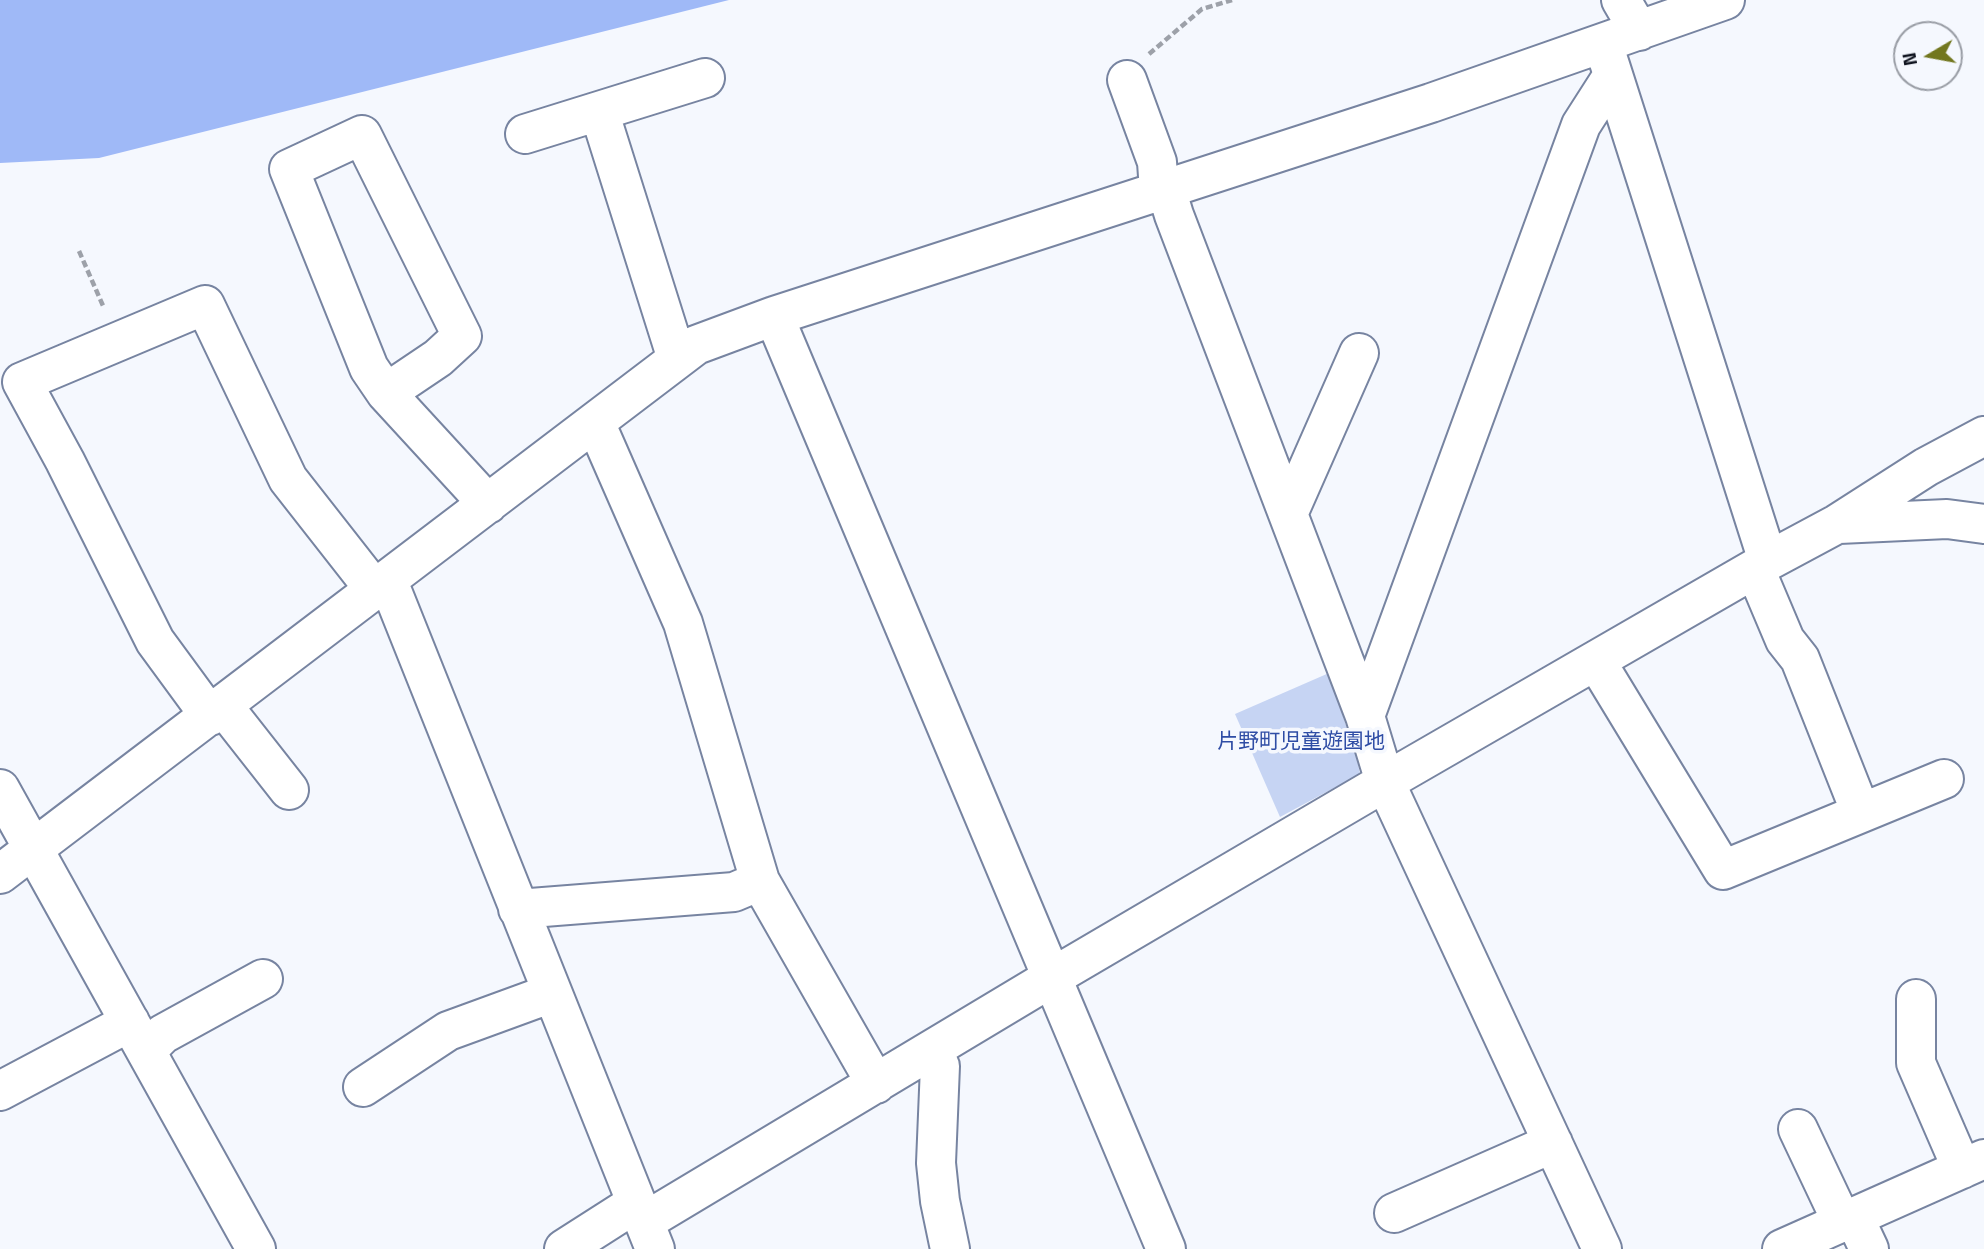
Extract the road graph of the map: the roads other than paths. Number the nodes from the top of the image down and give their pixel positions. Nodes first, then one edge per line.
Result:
1 (1725, 0) edge
2 (1630, 16) edge
3 (1608, 60) junction
4 (705, 78) dead end
5 (1126, 80) road end
6 (599, 111) junction
7 (525, 134) dead end
8 (1163, 190) junction
9 (775, 316) junction
10 (1359, 353) dead end
11 (677, 359) junction
12 (11, 371) edge
13 (386, 393) junction
14 (595, 422) junction
15 (1984, 436) edge
16 (488, 504) junction
17 (1288, 514) junction
18 (1837, 524) junction
19 (1984, 524) edge
20 (1762, 565) junction
21 (381, 586) junction
22 (1596, 660) junction
23 (216, 711) junction
24 (1364, 716) junction
25 (1944, 779) dead end
26 (1385, 782) junction
27 (0, 789) edge
28 (289, 790) dead end
29 (1861, 813) junction
30 (34, 849) junction
31 (0, 874) edge
32 (760, 881) junction
33 (518, 909) junction
34 (1051, 978) junction
35 (264, 979) dead end
36 (552, 993) junction
37 (1916, 999) dead end
38 (138, 1036) junction
39 (931, 1051) junction
40 (876, 1084) junction
41 (363, 1087) dead end
42 (0, 1091) edge
43 (1797, 1129) dead end
44 (1553, 1143) junction
45 (1973, 1164) edge
46 (1394, 1213) dead end
47 (645, 1225) edge
48 (1855, 1229) edge
49 (256, 1249) edge
50 (564, 1249) edge
51 (950, 1249) edge
52 (1166, 1249) edge
53 (1602, 1249) edge
54 (1782, 1249) edge

1 - 2 street
2 - 3 street
3 - 8 street
3 - 20 street
3 - 24 street
4 - 6 street
5 - 8 street
6 - 7 street
6 - 11 street
8 - 9 street
8 - 17 street
9 - 11 street
9 - 34 street
10 - 17 street
11 - 14 street
12 - 21 street
12 - 23 street
13 - 13 street
13 - 16 street
14 - 16 street
14 - 32 street
15 - 18 street
16 - 21 street
17 - 24 street
18 - 19 street
18 - 20 street
20 - 22 street
20 - 29 street
21 - 23 street
21 - 33 street
22 - 26 street
22 - 29 street
23 - 28 street
23 - 30 street
24 - 26 street
25 - 29 street
26 - 34 street
26 - 44 street
27 - 30 street
30 - 31 street
30 - 38 street
32 - 33 street
32 - 40 street
33 - 36 street
34 - 39 street
34 - 52 street
35 - 38 street
36 - 41 street
36 - 47 street
37 - 45 street
38 - 42 street
38 - 49 street
39 - 40 street
39 - 51 street
40 - 47 street
43 - 48 street
44 - 46 street
44 - 53 street
45 - 48 street
47 - 50 street
48 - 54 street

